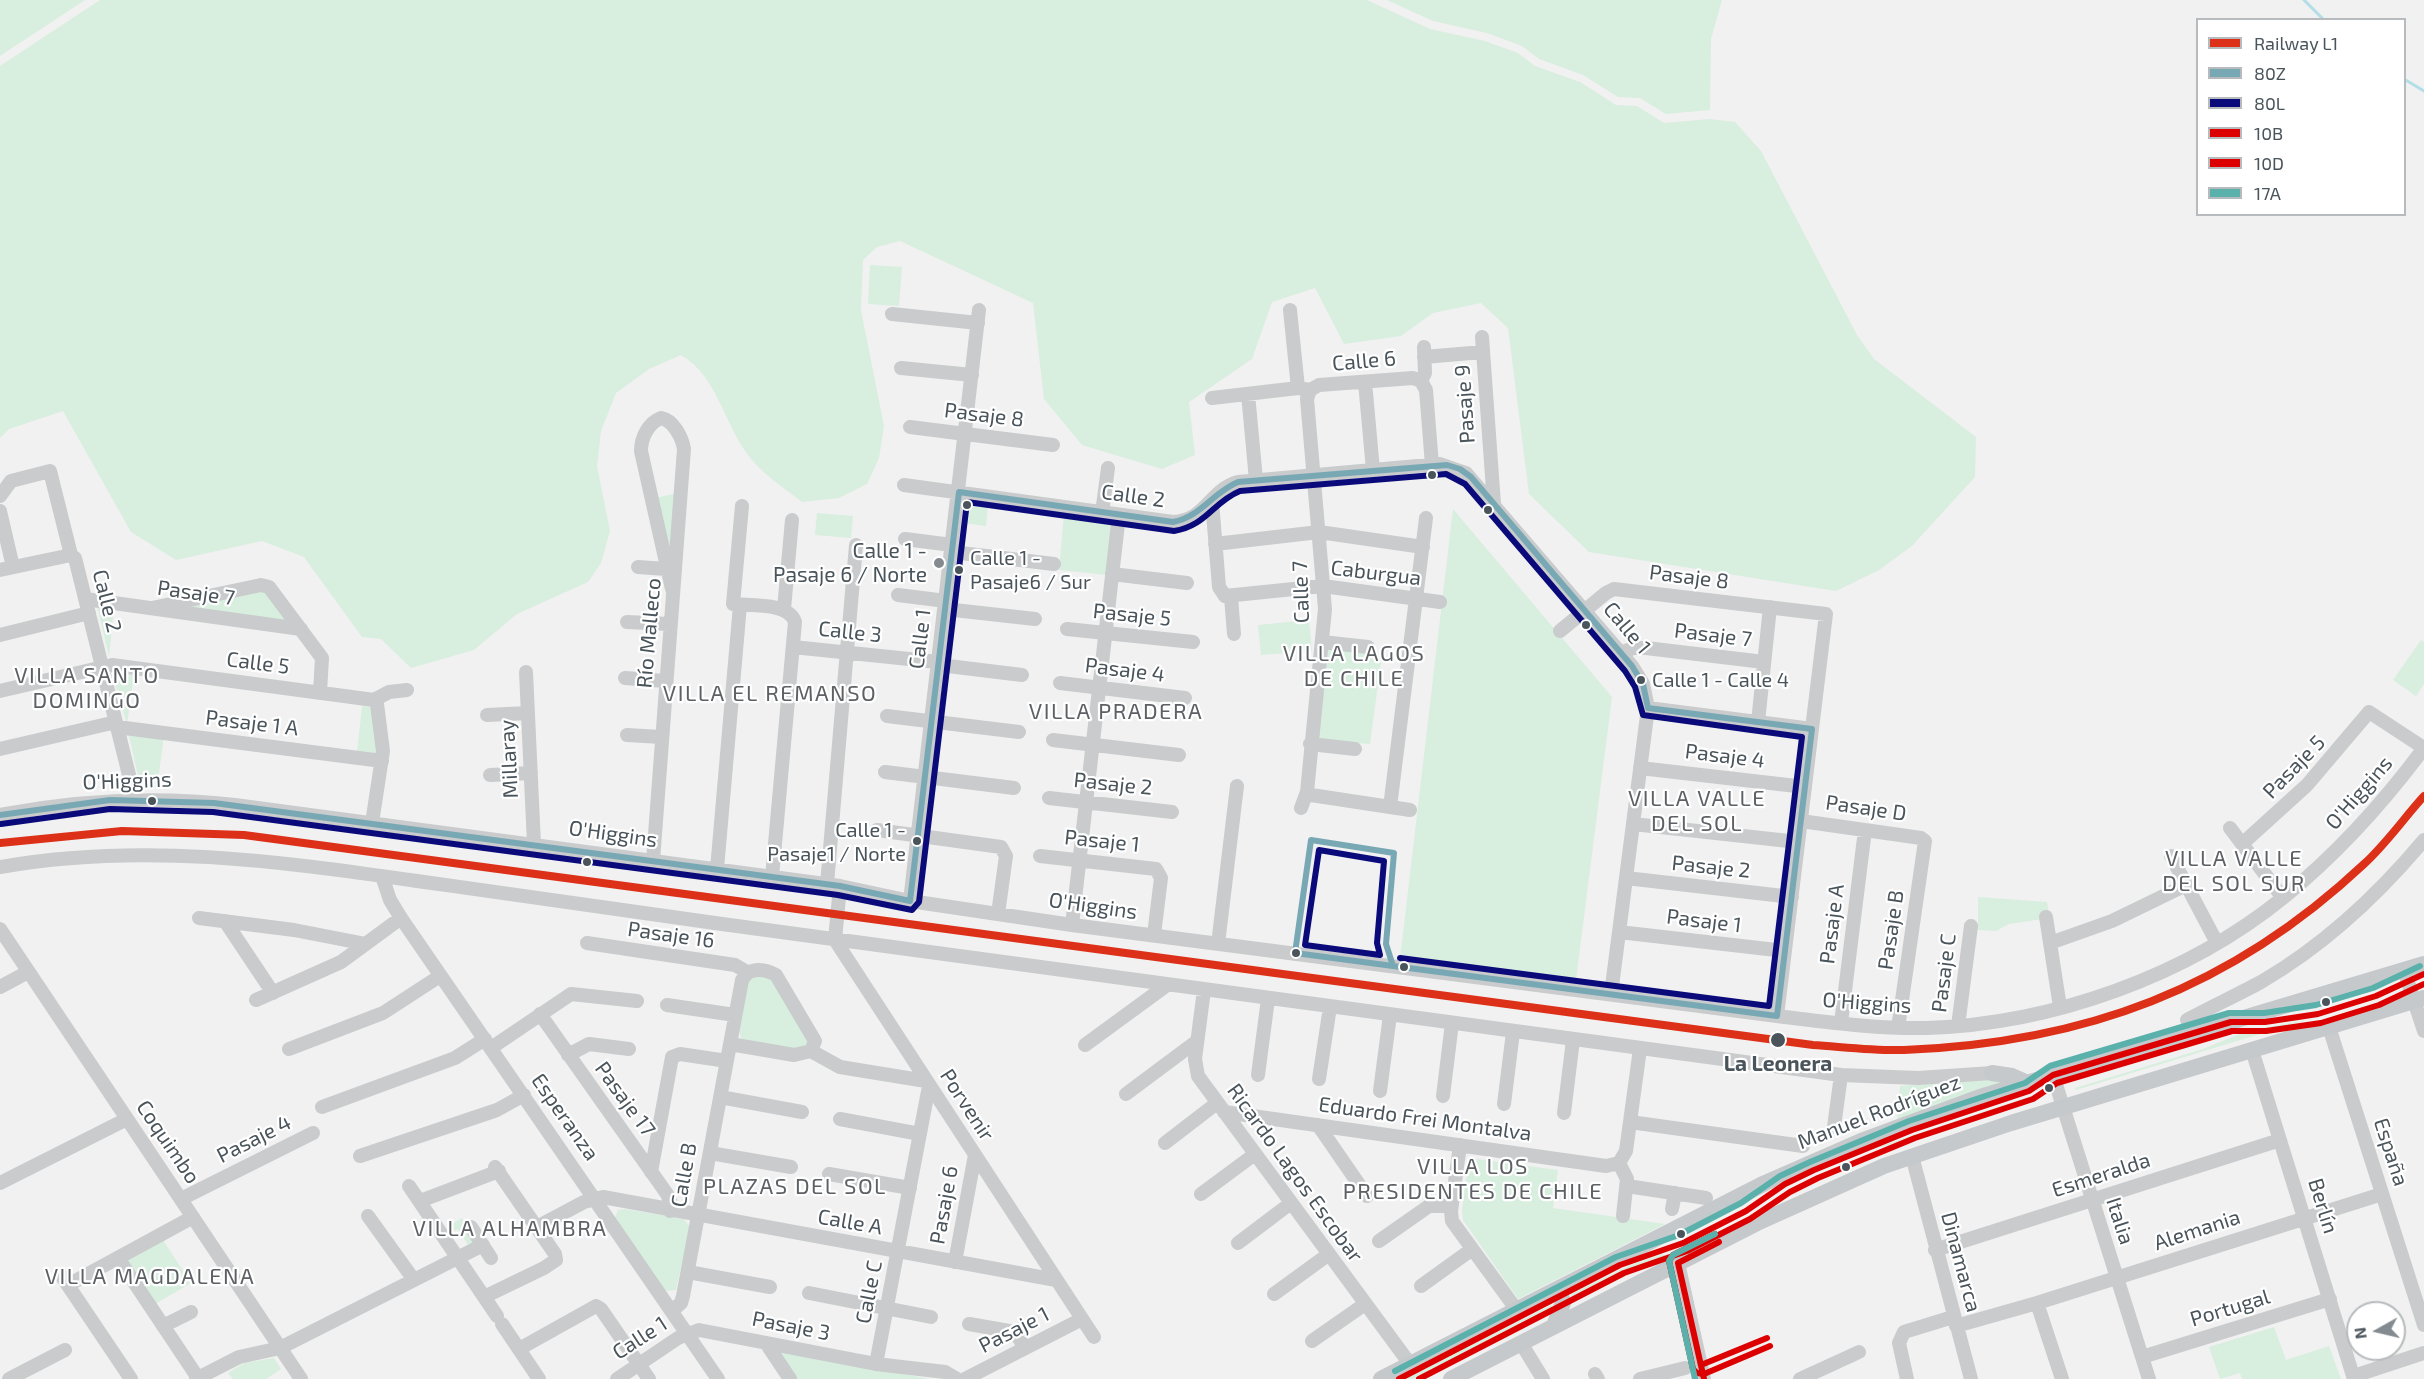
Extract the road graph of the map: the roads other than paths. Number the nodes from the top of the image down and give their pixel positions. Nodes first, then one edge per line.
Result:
1 (1290, 310) dead end
2 (892, 314) dead end
3 (1482, 337) dead end
4 (1483, 352) junction
5 (901, 368) dead end
6 (972, 375) junction
7 (1421, 381) junction
8 (1365, 382) junction
9 (1304, 389) junction
10 (1248, 394) junction
11 (1212, 398) dead end
12 (910, 427) dead end
13 (965, 434) junction
14 (1053, 445) dead end
15 (1432, 465) junction
16 (1108, 468) dead end
17 (1373, 470) junction
18 (1314, 475) junction
19 (1256, 480) junction
20 (904, 485) dead end
21 (959, 492) junction
22 (0, 496) edge
23 (1212, 501) junction
24 (1494, 504) junction
25 (742, 506) dead end
26 (0, 511) edge
27 (1102, 513) junction
28 (1119, 515) junction
29 (1426, 518) dead end
30 (792, 520) dead end
31 (1319, 532) junction
32 (906, 539) dead end
33 (1215, 544) junction
34 (856, 545) dead end
35 (1423, 547) junction
36 (952, 548) junction
37 (71, 555) junction
38 (1054, 564) dead end
39 (638, 567) dead end
40 (7, 569) edge
41 (666, 569) junction
42 (1112, 574) junction
43 (1187, 583) dead end
44 (1323, 586) junction
45 (672, 589) junction
46 (898, 595) dead end
47 (1231, 597) junction
48 (1416, 599) junction
49 (1440, 602) dead end
50 (737, 604) junction
51 (945, 605) junction
52 (87, 606) junction
53 (152, 608) junction
54 (1770, 608) junction
55 (784, 609) junction
56 (1585, 610) junction
57 (1035, 619) dead end
58 (627, 622) dead end
59 (669, 624) junction
60 (301, 629) junction
61 (1066, 629) dead end
62 (1560, 630) dead end
63 (1106, 633) junction
64 (1234, 634) dead end
65 (0, 635) edge
66 (1193, 642) dead end
67 (1322, 642) junction
68 (793, 647) junction
69 (1368, 647) dead end
70 (847, 653) junction
71 (1621, 653) junction
72 (938, 662) junction
73 (1764, 662) junction
74 (102, 667) junction
75 (526, 672) dead end
76 (1023, 675) dead end
77 (625, 678) dead end
78 (665, 681) junction
79 (1060, 683) dead end
80 (1099, 688) junction
81 (407, 690) dead end
82 (0, 691) edge
83 (320, 692) junction
84 (1185, 698) dead end
85 (374, 700) junction
86 (1648, 708) junction
87 (528, 713) junction
88 (487, 715) dead end
89 (887, 716) dead end
90 (931, 721) junction
91 (1758, 722) junction
92 (116, 725) junction
93 (1812, 729) junction
94 (1019, 732) dead end
95 (627, 735) dead end
96 (661, 737) junction
97 (1053, 740) dead end
98 (1310, 744) junction
99 (1092, 745) junction
100 (2424, 748) edge
101 (0, 749) edge
102 (1355, 749) dead end
103 (1179, 755) dead end
104 (382, 762) junction
105 (1640, 768) junction
106 (885, 772) dead end
107 (531, 773) junction
108 (490, 775) dead end
109 (925, 777) junction
110 (1237, 786) dead end
111 (1805, 787) junction
112 (1014, 788) dead end
113 (1307, 792) junction
114 (1049, 798) dead end
115 (135, 799) junction
116 (1086, 802) junction
117 (1390, 807) junction
118 (1301, 808) dead end
119 (1410, 810) dead end
120 (1172, 812) dead end
121 (0, 815) edge
122 (1801, 820) junction
123 (372, 823) junction
124 (1633, 824) junction
125 (2230, 828) dead end
126 (877, 830) dead end
127 (1865, 830) junction
128 (918, 835) junction
129 (1924, 839) joint
130 (2424, 840) edge
131 (1798, 842) junction
132 (534, 844) junction
133 (2242, 844) junction
134 (1040, 856) dead end
135 (2171, 856) dead end
136 (1079, 860) junction
137 (653, 861) junction
138 (0, 867) edge
139 (717, 870) junction
140 (382, 876) junction
141 (772, 877) junction
142 (1626, 879) junction
143 (834, 885) junction
144 (2187, 885) junction
145 (1792, 897) junction
146 (2283, 898) junction
147 (910, 901) junction
148 (998, 914) junction
149 (2046, 917) dead end
150 (199, 918) dead end
151 (401, 918) junction
152 (225, 921) junction
153 (1072, 925) junction
154 (1971, 926) dead end
155 (0, 929) edge
156 (1619, 932) junction
157 (1154, 935) junction
158 (835, 940) junction
159 (2217, 942) junction
160 (586, 943) dead end
161 (2050, 943) junction
162 (366, 944) junction
163 (1218, 944) junction
164 (1785, 951) junction
165 (2424, 964) edge
166 (2404, 970) junction
167 (28, 972) junction
168 (747, 972) junction
169 (440, 976) junction
170 (1167, 985) junction
171 (0, 987) edge
172 (1204, 990) junction
173 (273, 993) junction
174 (1611, 994) junction
175 (2416, 996) edge
176 (1268, 999) junction
177 (256, 1000) dead end
178 (637, 1001) dead end
179 (667, 1005) dead end
180 (1330, 1007) junction
181 (2060, 1007) junction
182 (540, 1014) junction
183 (735, 1015) junction
184 (1390, 1015) junction
185 (1777, 1016) junction
186 (2187, 1020) dead end
187 (1452, 1023) junction
188 (1841, 1023) junction
189 (1958, 1026) junction
190 (2329, 1026) junction
191 (1898, 1028) junction
192 (2424, 1031) edge
193 (1513, 1032) junction
194 (1197, 1041) junction
195 (1573, 1041) junction
196 (488, 1043) junction
197 (730, 1044) junction
198 (1085, 1045) dead end
199 (289, 1049) dead end
200 (629, 1049) dead end
201 (1640, 1049) junction
202 (2252, 1050) junction
203 (811, 1051) junction
204 (567, 1055) junction
205 (727, 1061) junction
206 (1992, 1073) joint
207 (1258, 1075) dead end
208 (1841, 1075) junction
209 (2053, 1075) junction
210 (1319, 1079) dead end
211 (2028, 1083) junction
212 (928, 1084) junction
213 (1380, 1091) dead end
214 (1126, 1094) dead end
215 (524, 1095) junction
216 (1443, 1096) dead end
217 (720, 1097) junction
218 (1504, 1104) dead end
219 (322, 1107) dead end
220 (1220, 1107) junction
221 (2062, 1107) junction
222 (802, 1112) dead end
223 (1564, 1113) dead end
224 (127, 1119) junction
225 (840, 1119) dead end
226 (1630, 1122) junction
227 (1318, 1125) junction
228 (1834, 1127) dead end
229 (313, 1133) dead end
230 (920, 1134) junction
231 (2280, 1140) junction
232 (1165, 1143) dead end
233 (1460, 1145) junction
234 (1803, 1146) dead end
235 (710, 1153) junction
236 (1255, 1154) junction
237 (975, 1155) junction
238 (360, 1156) dead end
239 (1912, 1156) junction
240 (1619, 1163) junction
241 (791, 1167) dead end
242 (651, 1172) junction
243 (829, 1174) dead end
244 (0, 1184) edge
245 (1627, 1185) junction
246 (409, 1186) dead end
247 (910, 1188) junction
248 (1675, 1193) junction
249 (1200, 1194) dead end
250 (2382, 1194) junction
251 (1367, 1196) dead end
252 (596, 1198) junction
253 (1706, 1198) dead end
254 (181, 1199) junction
255 (2092, 1200) junction
256 (420, 1201) junction
257 (1292, 1203) junction
258 (1451, 1206) junction
259 (1672, 1209) dead end
260 (670, 1211) junction
261 (368, 1216) dead end
262 (698, 1216) junction
263 (1623, 1216) dead end
264 (193, 1217) junction
265 (2305, 1218) junction
266 (471, 1227) dead end
267 (537, 1227) junction
268 (1379, 1241) dead end
269 (1238, 1243) dead end
270 (483, 1245) junction
271 (1471, 1250) junction
272 (1935, 1250) junction
273 (898, 1252) junction
274 (1329, 1254) junction
275 (118, 1258) junction
276 (458, 1258) junction
277 (491, 1258) dead end
278 (955, 1262) junction
279 (1678, 1263) junction
280 (688, 1272) junction
281 (2116, 1278) junction
282 (414, 1280) junction
283 (1056, 1280) junction
284 (1421, 1286) dead end
285 (770, 1287) dead end
286 (1559, 1288) junction
287 (809, 1293) dead end
288 (1274, 1294) dead end
289 (484, 1297) junction
290 (2330, 1299) junction
291 (2037, 1303) junction
292 (1365, 1304) junction
293 (887, 1309) junction
294 (1516, 1309) junction
295 (672, 1311) junction
296 (191, 1312) dead end
297 (931, 1317) dead end
298 (1082, 1319) junction
299 (1954, 1322) junction
300 (969, 1324) dead end
301 (2424, 1325) edge
302 (163, 1326) junction
303 (1554, 1326) junction
304 (687, 1333) junction
305 (1094, 1337) dead end
306 (1312, 1341) dead end
307 (766, 1343) junction
308 (1521, 1343) junction
309 (280, 1348) junction
310 (1025, 1348) junction
311 (519, 1349) junction
312 (65, 1350) dead end
313 (1858, 1353) dead end
314 (2424, 1353) edge
315 (2142, 1358) junction
316 (639, 1364) junction
317 (876, 1364) junction
318 (1410, 1364) junction
319 (219, 1367) junction
320 (1685, 1368) dead end
321 (2354, 1377) edge
322 (197, 1378) edge
323 (9, 1379) edge
324 (131, 1379) edge
325 (227, 1379) edge
326 (301, 1379) edge
327 (539, 1379) edge
328 (616, 1379) edge
329 (649, 1379) edge
330 (718, 1379) edge
331 (790, 1379) edge
332 (957, 1379) edge
333 (965, 1379) edge
334 (1381, 1379) edge
335 (1451, 1379) edge
336 (1543, 1379) edge
337 (1640, 1379) edge
338 (1704, 1379) edge
339 (1800, 1379) edge
340 (1907, 1379) edge
341 (1971, 1379) edge
342 (2062, 1379) edge
343 (2149, 1379) edge

1 - 9 street, Calle 7
2 - 6 street, Calle 1
3 - 4 street, Pasaje 9
4 - 7 street
4 - 24 street, Pasaje 9
5 - 6 street
6 - 13 street, Calle 1
7 - 8 street, Calle 6
7 - 15 street
8 - 9 street, Calle 6
8 - 17 street
9 - 10 street, Calle 6
9 - 18 street, Calle 7
10 - 11 street, Calle 6
10 - 19 street
12 - 13 street, Pasaje 8
13 - 14 street, Pasaje 8
13 - 21 street, Calle 1
15 - 17 street, Calle 2
15 - 24 street, Calle 1
16 - 27 street
17 - 18 street, Calle 2
18 - 19 street, Calle 2
18 - 31 street, Calle 7
19 - 23 street, Calle 2
20 - 21 street
21 - 27 street, Calle 2
21 - 36 street, Calle 1
22 - 37 street
23 - 28 street, Calle 2
23 - 33 street
24 - 56 street, Calle 1
25 - 50 street
26 - 40 street
27 - 28 street, Calle 2
28 - 42 street
29 - 35 street
30 - 55 street
31 - 33 street
31 - 35 street
31 - 44 street, Calle 7
32 - 36 street
33 - 47 street
34 - 70 street
35 - 48 street
36 - 38 street
36 - 51 street, Calle 1
37 - 40 street
37 - 52 street, Calle 2
39 - 41 street
41 - 45 street
41 - 45 street, Río Malleco
42 - 43 street
42 - 63 street
44 - 47 street, Caburgua
44 - 48 street, Caburgua
44 - 67 street, Calle 7
45 - 59 street, Río Malleco
46 - 51 street
47 - 64 street
48 - 49 street, Caburgua
48 - 117 street
50 - 55 street
50 - 139 street
51 - 57 street
51 - 72 street, Calle 1
52 - 53 street, Pasaje 7
52 - 65 street
52 - 74 street, Calle 2
53 - 60 street, Pasaje 7
53 - 60 street
54 - 56 street, Pasaje 8
54 - 73 street
54 - 93 street, Pasaje 8
55 - 68 street
56 - 62 street, Pasaje 8
56 - 71 street, Calle 1
58 - 59 street
59 - 78 street, Río Malleco
60 - 83 street
61 - 63 street, Pasaje 5
63 - 66 street, Pasaje 5
63 - 80 street
67 - 69 street
67 - 98 street, Calle 7
68 - 70 street, Calle 3
68 - 141 street
70 - 72 street, Calle 3
70 - 143 street
71 - 73 street, Pasaje 7
71 - 86 street, Calle 1
72 - 76 street
72 - 90 street, Calle 1
73 - 91 street
74 - 82 street
74 - 83 street, Calle 5
74 - 92 street, Calle 2
75 - 87 street, Millaray
77 - 78 street
78 - 96 street, Río Malleco
79 - 80 street, Pasaje 4
80 - 84 street, Pasaje 4
80 - 99 street
81 - 85 street, Calle 5
83 - 85 street, Calle 5
85 - 104 street
86 - 91 street
86 - 105 street, Calle 1
87 - 88 street
87 - 107 street, Millaray
89 - 90 street
90 - 94 street
90 - 109 street, Calle 1
91 - 93 street
92 - 101 street
92 - 104 street, Pasaje 1 A
92 - 115 street, Calle 2
93 - 111 street
95 - 96 street
96 - 137 street, Río Malleco
97 - 99 street
98 - 102 street
98 - 113 street, Calle 7
99 - 103 street
99 - 116 street
100 - 133 street, Pasaje 5
100 - 146 street, O'Higgins
104 - 123 street
105 - 111 street, Pasaje 4
105 - 124 street, Calle 1
106 - 109 street
107 - 108 street
107 - 132 street, Millaray
109 - 112 street
109 - 128 street, Calle 1
110 - 163 street
111 - 122 street
113 - 117 street
113 - 118 street, Calle 7
114 - 116 street, Pasaje 2
115 - 121 street, O'Higgins
115 - 123 street, O'Higgins
116 - 120 street, Pasaje 2
116 - 136 street
117 - 119 street
122 - 127 street, Pasaje D
122 - 131 street
123 - 132 street, O'Higgins
124 - 131 street
124 - 142 street, Calle 1
125 - 133 street
126 - 128 street
127 - 129 street, Pasaje D
127 - 188 street, Pasaje A
128 - 147 street, Calle 1
128 - 148 street
129 - 191 street, Pasaje B
130 - 186 street
131 - 145 street
132 - 137 street, O'Higgins
133 - 146 street
134 - 136 street, Pasaje 1
135 - 144 street
136 - 153 street
136 - 157 street, Pasaje 1
137 - 139 street, O'Higgins
138 - 140 street
139 - 141 street, O'Higgins
140 - 151 street, Esperanza
140 - 158 street
141 - 143 street, O'Higgins
142 - 145 street, Pasaje 2
142 - 156 street, Calle 1
143 - 147 street, O'Higgins
143 - 158 street
144 - 159 street
144 - 161 street
145 - 164 street
146 - 159 street, O'Higgins
147 - 148 street, O'Higgins
148 - 153 street, O'Higgins
149 - 161 street
150 - 152 street
151 - 162 street
151 - 169 street, Esperanza
152 - 162 street
152 - 173 street
153 - 157 street, O'Higgins
154 - 189 street, Pasaje C
155 - 167 street, Coquimbo
156 - 164 street, Pasaje 1
156 - 174 street, Calle 1
157 - 163 street, O'Higgins
158 - 170 street
158 - 212 street, Porvenir
159 - 181 street, O'Higgins
160 - 168 street, Pasaje 16
161 - 181 street
162 - 173 street
163 - 174 street, O'Higgins
164 - 185 street
165 - 166 main road, Manuel Rodríguez
166 - 175 street
166 - 209 main road, Manuel Rodríguez
167 - 171 street
167 - 224 street, Coquimbo
168 - 183 street, Calle B
168 - 203 street
169 - 196 street, Esperanza
169 - 199 street
170 - 172 street
170 - 198 street
172 - 176 street
172 - 194 street, Ricardo Lagos Escobar
173 - 177 street
174 - 185 street, O'Higgins
175 - 190 main road
175 - 192 street
176 - 180 street
176 - 207 street
178 - 182 street
179 - 183 street
180 - 184 street
180 - 210 street
181 - 189 street, O'Higgins
182 - 196 street
182 - 204 street, Pasaje 17
183 - 197 street, Calle B
184 - 187 street
184 - 213 street
185 - 188 street, O'Higgins
187 - 193 street
187 - 216 street
188 - 191 street, O'Higgins
189 - 191 street, O'Higgins
190 - 202 main road
190 - 250 street, España
193 - 195 street
193 - 218 street
194 - 214 street
194 - 220 street, Ricardo Lagos Escobar
195 - 201 street
195 - 223 street
196 - 215 street, Esperanza
196 - 219 street
197 - 203 street
197 - 205 street, Calle B
200 - 204 street
201 - 208 street
201 - 226 street
202 - 221 main road
202 - 231 street, Berlín
203 - 212 street
204 - 242 street, Pasaje 17
205 - 217 street, Calle B
205 - 242 street
206 - 208 street
206 - 211 main road
208 - 228 street
209 - 211 main road, Manuel Rodríguez
209 - 221 street, Italia
211 - 286 main road, Manuel Rodríguez
212 - 230 street, Calle C
212 - 237 street, Porvenir
215 - 238 street
215 - 252 street, Esperanza
217 - 222 street
217 - 235 street, Calle B
220 - 227 street, Eduardo Frei Montalva
220 - 232 street
220 - 236 street, Ricardo Lagos Escobar
221 - 239 main road
221 - 255 street, Italia
224 - 244 street
224 - 254 street, Coquimbo
225 - 230 street
226 - 234 street
226 - 240 street
227 - 233 street, Eduardo Frei Montalva
227 - 251 street
229 - 254 street, Pasaje 4
230 - 247 street, Calle C
231 - 255 street, Esmeralda
231 - 265 street, Berlín
233 - 240 street, Eduardo Frei Montalva
233 - 258 street
235 - 241 street
235 - 262 street, Calle B
236 - 249 street
236 - 257 street, Ricardo Lagos Escobar
237 - 278 street, Pasaje 6
237 - 283 street, Porvenir
239 - 272 street, Dinamarca
239 - 279 main road
240 - 245 street
242 - 260 street, Pasaje 17
243 - 247 street
245 - 248 street
245 - 263 street
246 - 256 street
247 - 273 street, Calle C
248 - 253 street
248 - 259 street
250 - 265 street, Alemania
250 - 301 street, España
252 - 260 street, Calle A
252 - 267 street
252 - 295 street, Esperanza
254 - 264 street, Coquimbo
255 - 272 street, Esmeralda
255 - 281 street, Italia
256 - 267 street
256 - 276 street
257 - 269 street
257 - 274 street, Ricardo Lagos Escobar
258 - 268 street
258 - 271 street
260 - 262 street, Calle A
261 - 282 street
262 - 273 street, Calle A
262 - 280 street, Calle B
264 - 275 street
264 - 309 street, Coquimbo
265 - 281 street, Alemania
265 - 290 street, Berlín
266 - 270 street
267 - 289 street
270 - 276 street
270 - 277 street
271 - 284 street
271 - 294 street
272 - 299 street, Dinamarca
273 - 278 street, Calle A
273 - 293 street, Calle C
274 - 288 street
274 - 292 street, Ricardo Lagos Escobar
275 - 302 street
275 - 324 street
276 - 282 street
276 - 289 street
278 - 283 street, Calle A
279 - 303 main road
279 - 338 street
280 - 285 street
280 - 295 street, Calle B
281 - 291 street, Alemania
281 - 315 street, Italia
282 - 309 street
283 - 298 street, Porvenir
286 - 294 main road, Manuel Rodríguez
286 - 303 main road
287 - 293 street
289 - 311 street
290 - 315 street, Portugal
290 - 321 street, Berlín
291 - 299 street, Alemania
291 - 342 street
292 - 306 street
292 - 318 street, Ricardo Lagos Escobar
293 - 297 street
293 - 317 street, Calle C
294 - 318 main road, Manuel Rodríguez
295 - 304 street, Esperanza
296 - 302 street
298 - 305 street, Porvenir
298 - 310 street, Pasaje 1
299 - 340 street
299 - 341 street, Dinamarca
300 - 310 street
302 - 322 street
303 - 308 main road
304 - 307 street, Pasaje 3
304 - 316 street, Calle 1
304 - 330 street, Esperanza
307 - 317 street, Pasaje 3
307 - 331 street
308 - 335 main road
308 - 336 street
309 - 319 street
309 - 326 street, Coquimbo
310 - 333 street, Pasaje 1
311 - 316 street
311 - 327 street
312 - 323 street
313 - 339 street
314 - 321 street
315 - 343 street, Italia
316 - 328 street, Calle 1
316 - 329 street
317 - 332 street, Pasaje 3
318 - 334 main road, Manuel Rodríguez
319 - 322 street
319 - 325 street
320 - 337 street

